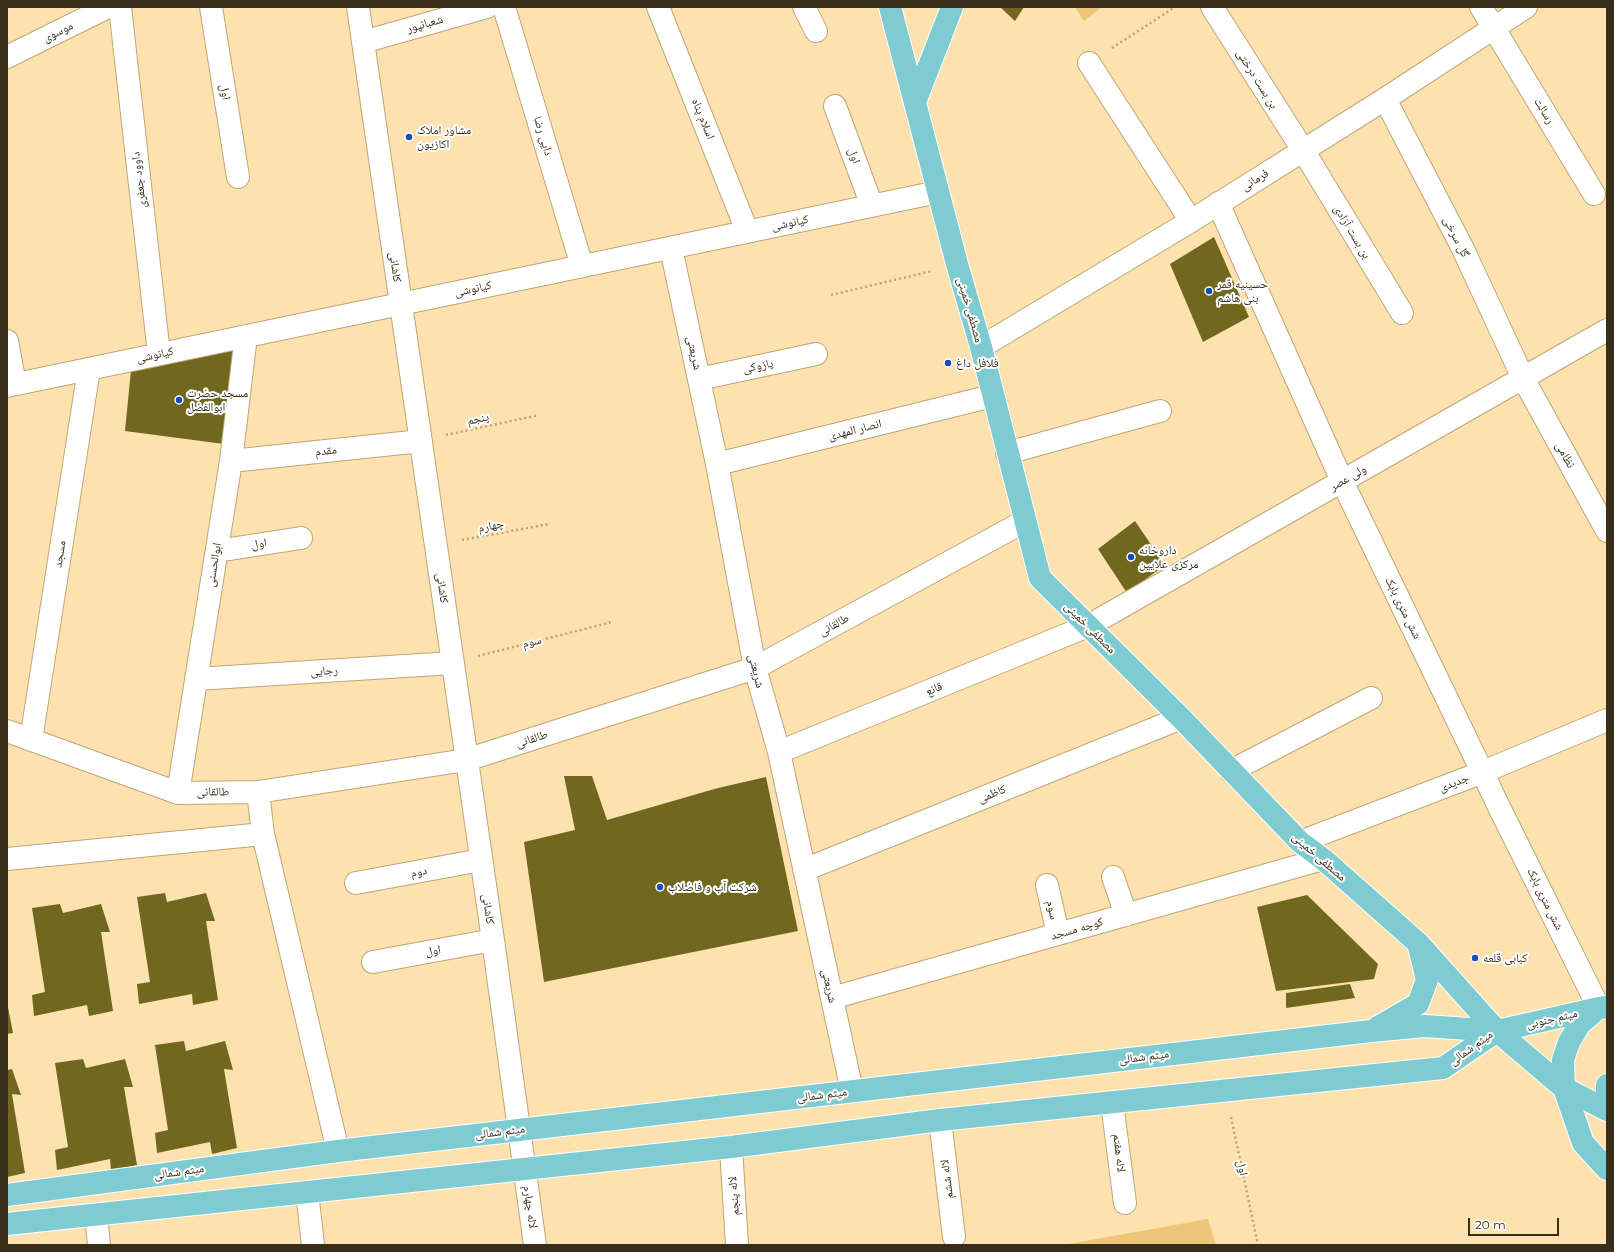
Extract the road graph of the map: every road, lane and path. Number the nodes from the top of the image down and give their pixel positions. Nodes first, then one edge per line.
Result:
1 (108, 7) edge
2 (120, 7) edge
3 (211, 7) edge
4 (358, 7) edge
5 (487, 7) edge
6 (504, 7) edge
7 (658, 7) edge
8 (804, 7) edge
9 (890, 7) edge
10 (952, 7) edge
11 (1175, 7) edge
12 (1212, 7) edge
13 (1481, 7) edge
14 (1526, 7) edge
15 (1494, 27) junction
16 (816, 31) dead end
17 (363, 42) junction
18 (7, 57) edge
19 (1089, 63) joint
20 (1385, 99) junction
21 (915, 102) junction
22 (835, 106) dead end
23 (1303, 150) junction
24 (238, 177) dead end
25 (938, 192) junction
26 (1594, 194) dead end
27 (1218, 203) junction
28 (872, 206) junction
29 (1191, 221) junction
30 (747, 232) junction
31 (671, 248) junction
32 (957, 264) junction
33 (582, 266) junction
34 (831, 295) dead end
35 (400, 304) junction
36 (1402, 313) dead end
37 (1607, 330) edge
38 (246, 336) junction
39 (7, 341) edge
40 (981, 347) junction
41 (159, 354) junction
42 (816, 354) dead end
43 (89, 369) junction
44 (1524, 378) junction
45 (699, 379) junction
46 (11, 385) edge
47 (992, 396) junction
48 (1160, 412) dead end
49 (539, 415) dead end
50 (421, 441) junction
51 (1007, 453) junction
52 (232, 461) junction
53 (717, 464) junction
54 (1342, 481) junction
55 (1024, 522) junction
56 (549, 524) dead end
57 (1607, 531) edge
58 (301, 538) dead end
59 (436, 545) junction
60 (217, 551) junction
61 (612, 622) dead end
62 (1088, 626) junction
63 (453, 663) junction
64 (755, 668) junction
65 (196, 679) junction
66 (1371, 698) dead end
67 (1181, 718) junction
68 (1607, 720) edge
69 (7, 731) edge
70 (31, 740) junction
71 (779, 752) junction
72 (466, 760) junction
73 (1231, 771) junction
74 (1483, 772) junction
75 (258, 792) junction
76 (178, 793) junction
77 (263, 834) junction
78 (1300, 842) junction
79 (7, 859) edge
80 (1323, 859) junction
81 (481, 860) junction
82 (804, 870) junction
83 (1113, 877) dead end
84 (356, 884) dead end
85 (1047, 885) dead end
86 (1126, 915) junction
87 (1058, 934) junction
88 (493, 940) junction
89 (1419, 944) junction
90 (373, 962) dead end
91 (832, 998) junction
92 (1603, 1008) edge
93 (1371, 1031) junction
94 (1497, 1031) junction
95 (1607, 1085) edge
96 (1564, 1088) junction
97 (1226, 1091) junction
98 (852, 1092) junction
99 (1607, 1094) edge
100 (1112, 1103) junction
101 (1607, 1110) edge
102 (940, 1120) junction
103 (519, 1130) junction
104 (731, 1147) junction
105 (338, 1151) junction
106 (524, 1169) junction
107 (1607, 1169) edge
108 (307, 1192) junction
109 (7, 1195) edge
110 (1125, 1203) dead end
111 (96, 1215) junction
112 (7, 1224) edge
113 (954, 1237) dead end
114 (99, 1245) edge
115 (313, 1245) edge
116 (535, 1245) edge
117 (737, 1245) edge
118 (1258, 1245) edge

1 - 18 street, موسوی
2 - 41 street, داوود جعفری
3 - 24 street, اول
4 - 17 street, کاشانی
5 - 17 street, شعبانپور
6 - 33 street, دایی رضا
7 - 30 street, اسلام پناه
8 - 16 street
9 - 21 main road, مصطفی خمینی
10 - 21 main road
11 - 19 path
12 - 23 street, بن بست درختی
13 - 15 street
14 - 15 street, فرمانی
15 - 20 street, فرمانی
15 - 26 street, رسالت
17 - 35 street, کاشانی
19 - 29 street
20 - 23 street, فرمانی
20 - 44 street, گل سرخی
21 - 25 main road, مصطفی خمینی
22 - 28 street, اول
23 - 27 street, فرمانی
23 - 36 street, بن بست آزادی
25 - 28 street, کیانوشی
25 - 32 main road, مصطفی خمینی
27 - 29 street, فرمانی
27 - 54 street, شش متری بابک
28 - 30 street, کیانوشی
29 - 40 street, فرمانی
30 - 31 street, کیانوشی
31 - 33 street, کیانوشی
31 - 45 street, شریعتی
32 - 34 path
32 - 40 main road, مصطفی خمینی
33 - 35 street, کیانوشی
35 - 38 street, کیانوشی
35 - 50 street, کاشانی
37 - 44 street, ولی عصر
38 - 41 street, کیانوشی
38 - 52 street, ابوالحسنی
39 - 46 street
40 - 47 main road, مصطفی خمینی
41 - 43 street, کیانوشی
42 - 45 street, پازوکی
43 - 46 street, کیانوشی
43 - 70 street, مسجد
44 - 54 street, ولی عصر
44 - 57 street, نظامی
45 - 53 street, شریعتی
47 - 51 main road, مصطفی خمینی
47 - 53 street, انصار المهدی
48 - 51 street
49 - 50 path, پنجم
50 - 52 street, مقدم
50 - 59 street, کاشانی
51 - 55 main road, مصطفی خمینی
52 - 60 street, ابوالحسنی
53 - 64 street, شریعتی
54 - 62 street, ولی عصر
54 - 74 street, شش متری بابک
55 - 62 main road, مصطفی خمینی
55 - 64 street, طالقانی
56 - 59 path, چهارم
58 - 60 street, اول
59 - 63 street, کاشانی
60 - 65 street, ابوالحسنی
61 - 63 path, سوم
62 - 67 main road, مصطفی خمینی
62 - 71 street, قانع
63 - 65 street, رجایی
63 - 72 street, کاشانی
64 - 71 street, شریعتی
64 - 72 street, طالقانی
65 - 76 street, ابوالحسنی
66 - 73 street
67 - 73 main road, مصطفی خمینی
67 - 82 street, کاظمی
68 - 74 street, جدیدی
69 - 70 street, طالقانی
70 - 76 street, طالقانی
71 - 82 street, شریعتی
72 - 75 street, طالقانی
72 - 81 street, کاشانی
73 - 78 main road, مصطفی خمینی
74 - 78 street, جدیدی
74 - 92 street, شش متری بابک
75 - 76 street, طالقانی
75 - 77 street
77 - 79 street
77 - 105 street
78 - 80 main road, مصطفی خمینی
80 - 86 street, کوچه مسجد
80 - 89 main road, مصطفی خمینی
81 - 84 street, دوم
81 - 88 street, کاشانی
82 - 91 street, شریعتی
83 - 86 street
85 - 87 street, سوم
86 - 87 street, کوچه مسجد
87 - 91 street, کوچه مسجد
88 - 90 street, اول
88 - 103 street, کاشانی
89 - 93 main road
89 - 94 main road, مصطفی خمینی
91 - 98 street, شریعتی
92 - 94 main road, میثم جنوبی
92 - 96 main road
93 - 94 main road, میثم شمالی
93 - 98 main road, میثم شمالی
94 - 96 main road, مصطفی خمینی
94 - 97 main road, میثم شمالی
95 - 99 main road
96 - 101 main road, مصطفی خمینی
96 - 107 main road
97 - 100 main road, میثم شمالی
97 - 118 path, اول
98 - 103 main road, میثم شمالی
100 - 102 main road, میثم شمالی
100 - 110 street, لاله هفتم
102 - 104 main road, میثم شمالی
102 - 113 street, لاله ششم
103 - 105 main road, میثم شمالی
103 - 106 street, کاشانی
104 - 106 main road, میثم شمالی
104 - 117 street, لاله پنجم
105 - 109 main road, میثم شمالی
106 - 108 main road, میثم شمالی
106 - 116 street, لاله چهارم
108 - 111 main road, میثم شمالی
108 - 115 street
111 - 112 main road, میثم شمالی
111 - 114 street

